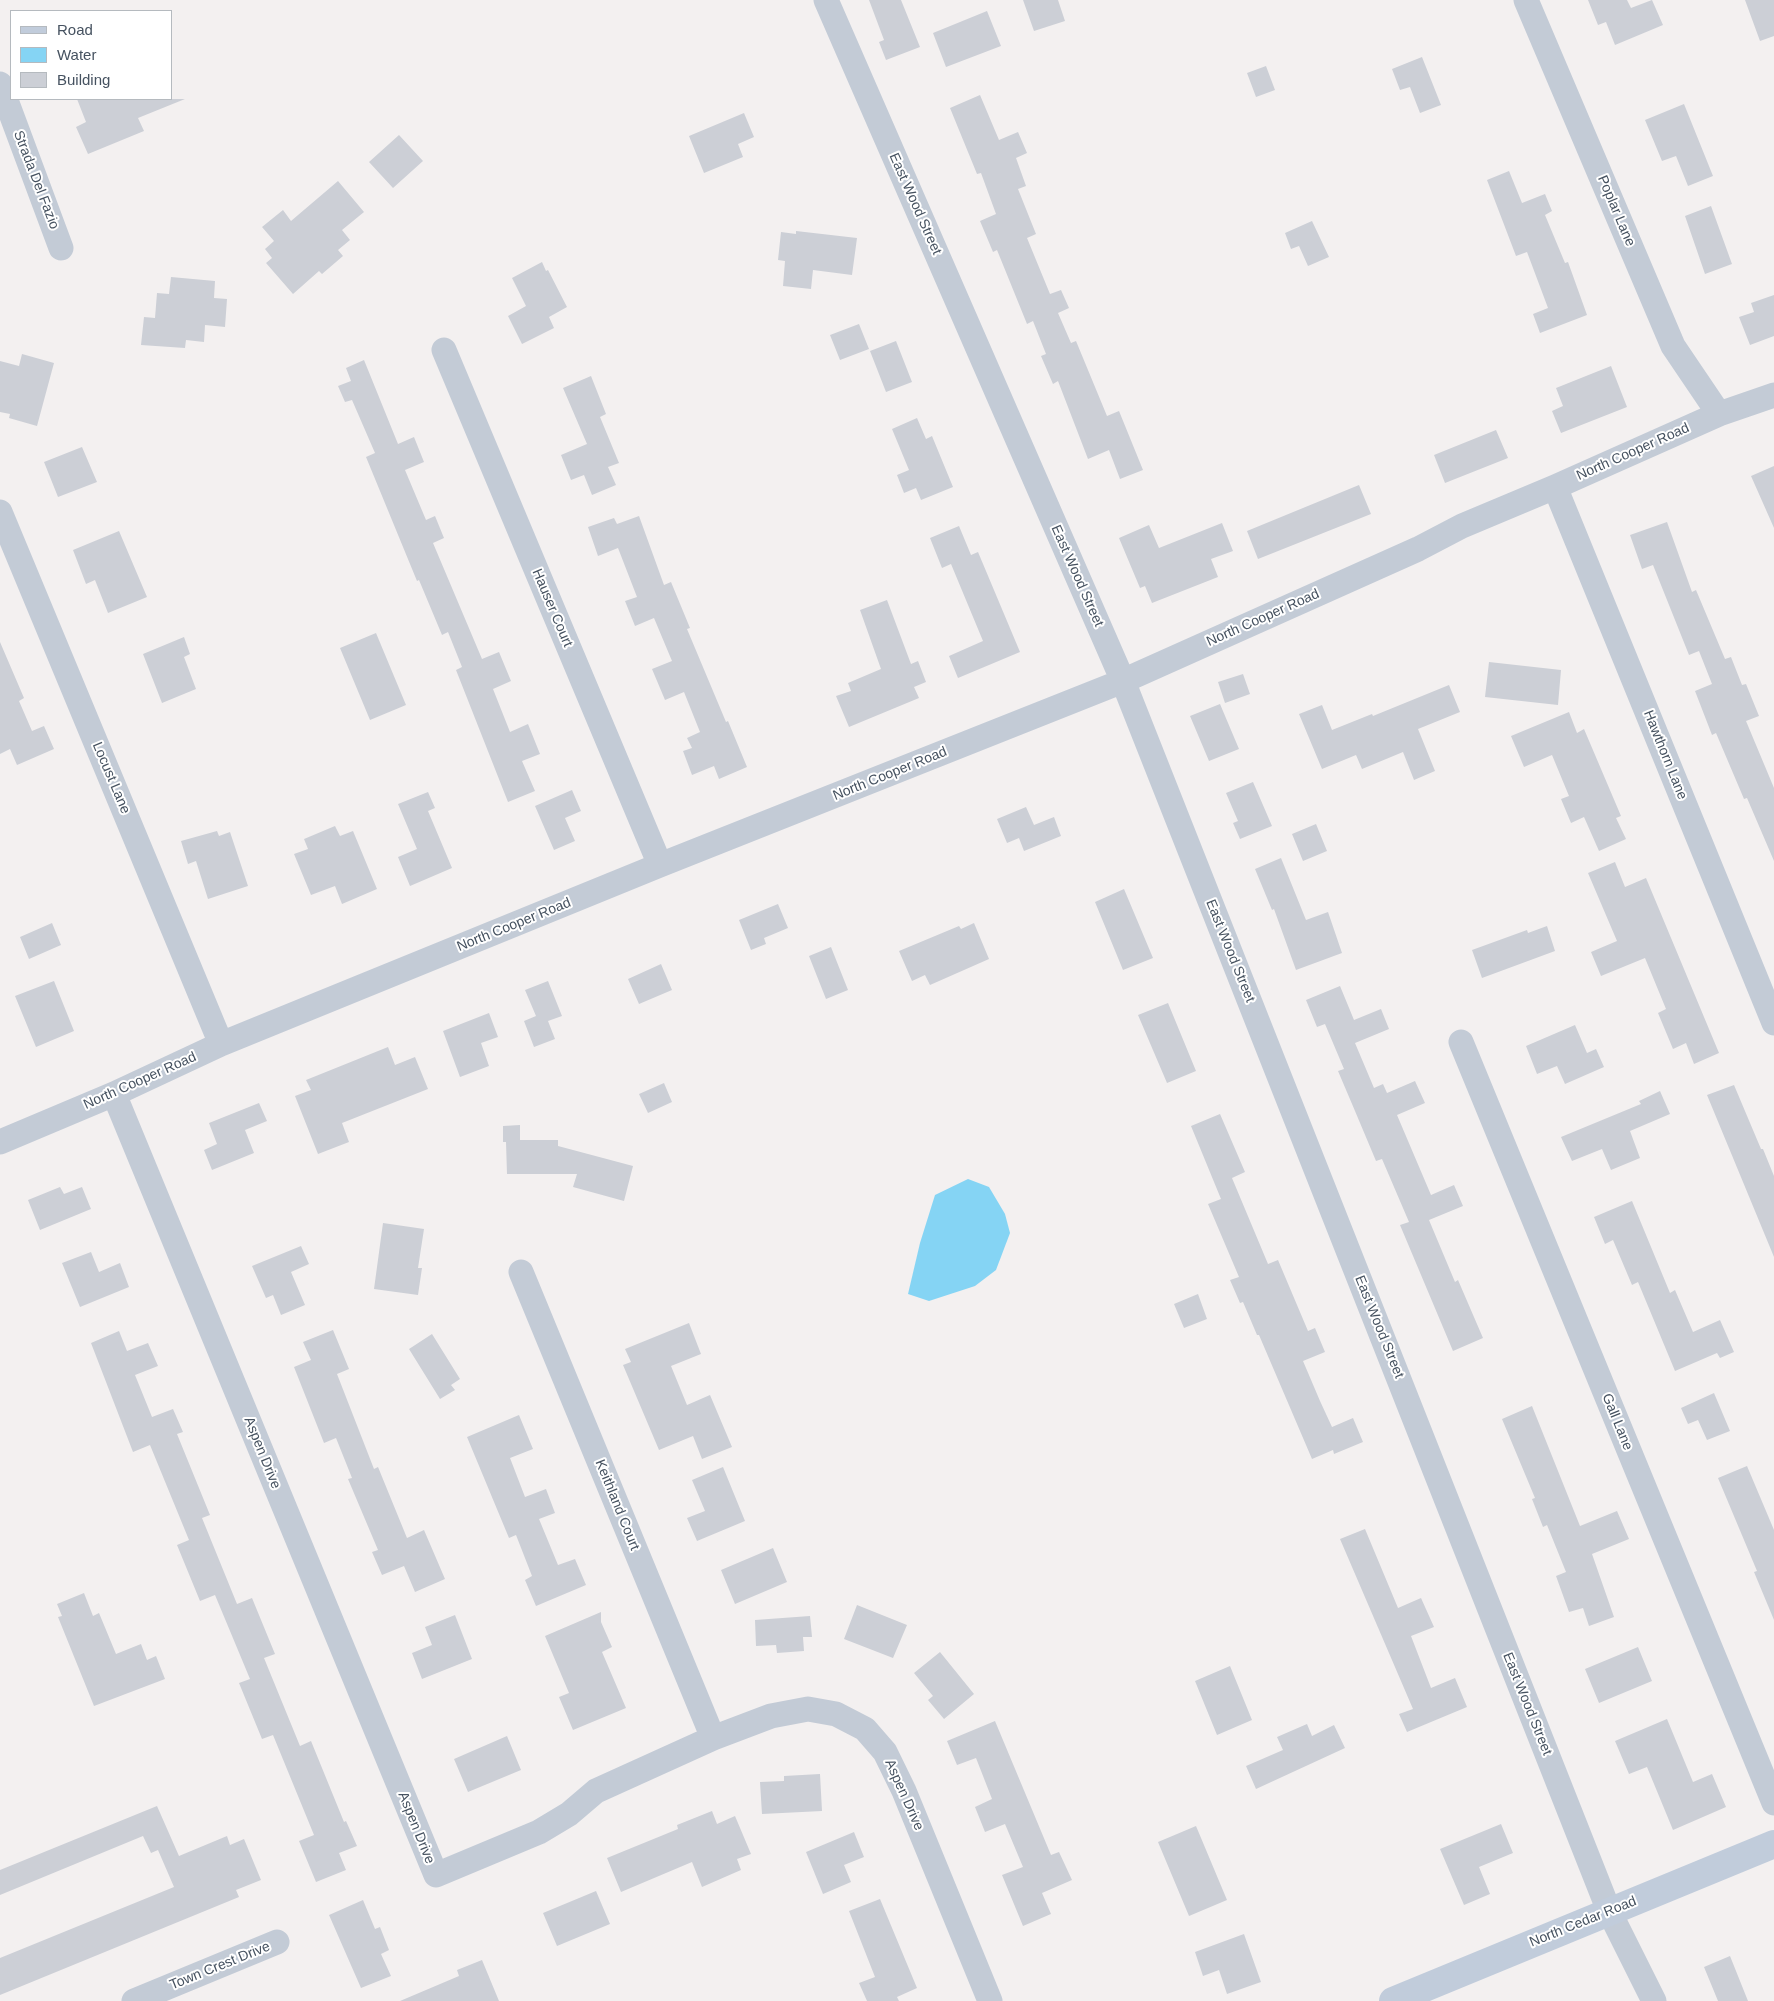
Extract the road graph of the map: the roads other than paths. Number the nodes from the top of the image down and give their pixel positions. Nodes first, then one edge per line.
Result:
1 (826, 0) edge
2 (1526, 0) edge
3 (0, 84) edge
4 (61, 248) dead end
5 (444, 350) dead end
6 (1774, 395) edge
7 (1719, 414) junction
8 (1556, 487) junction
9 (0, 512) edge
10 (1123, 682) junction
11 (660, 865) junction
12 (1774, 1023) edge
13 (1461, 1042) dead end
14 (221, 1044) junction
15 (114, 1094) junction
16 (0, 1142) edge
17 (522, 1272) dead end
18 (713, 1738) junction
19 (1774, 1803) edge
20 (1774, 1844) edge
21 (1610, 1911) junction
22 (277, 1942) dead end
23 (134, 2001) edge
24 (990, 2001) edge
25 (1392, 2001) edge
26 (1654, 2001) edge

1 - 10 street, East Wood Street
2 - 7 street, Poplar Lane
3 - 4 street, Strada Del Fazio
5 - 11 street, Hauser Court
6 - 7 street, North Cooper Road
7 - 8 street, North Cooper Road
8 - 10 street, North Cooper Road
8 - 12 street, Hawthorn Lane
9 - 14 street, Locust Lane
10 - 11 street, North Cooper Road
10 - 21 street, East Wood Street
11 - 14 street, North Cooper Road
13 - 19 street, Gall Lane
14 - 15 street, North Cooper Road
15 - 16 street, North Cooper Road
15 - 18 street, Aspen Drive
17 - 18 street, Keithland Court
18 - 24 street, Aspen Drive
20 - 21 street, North Cedar Road
21 - 25 street, North Cedar Road
21 - 26 street, East Wood Street
22 - 23 street, Town Crest Drive

